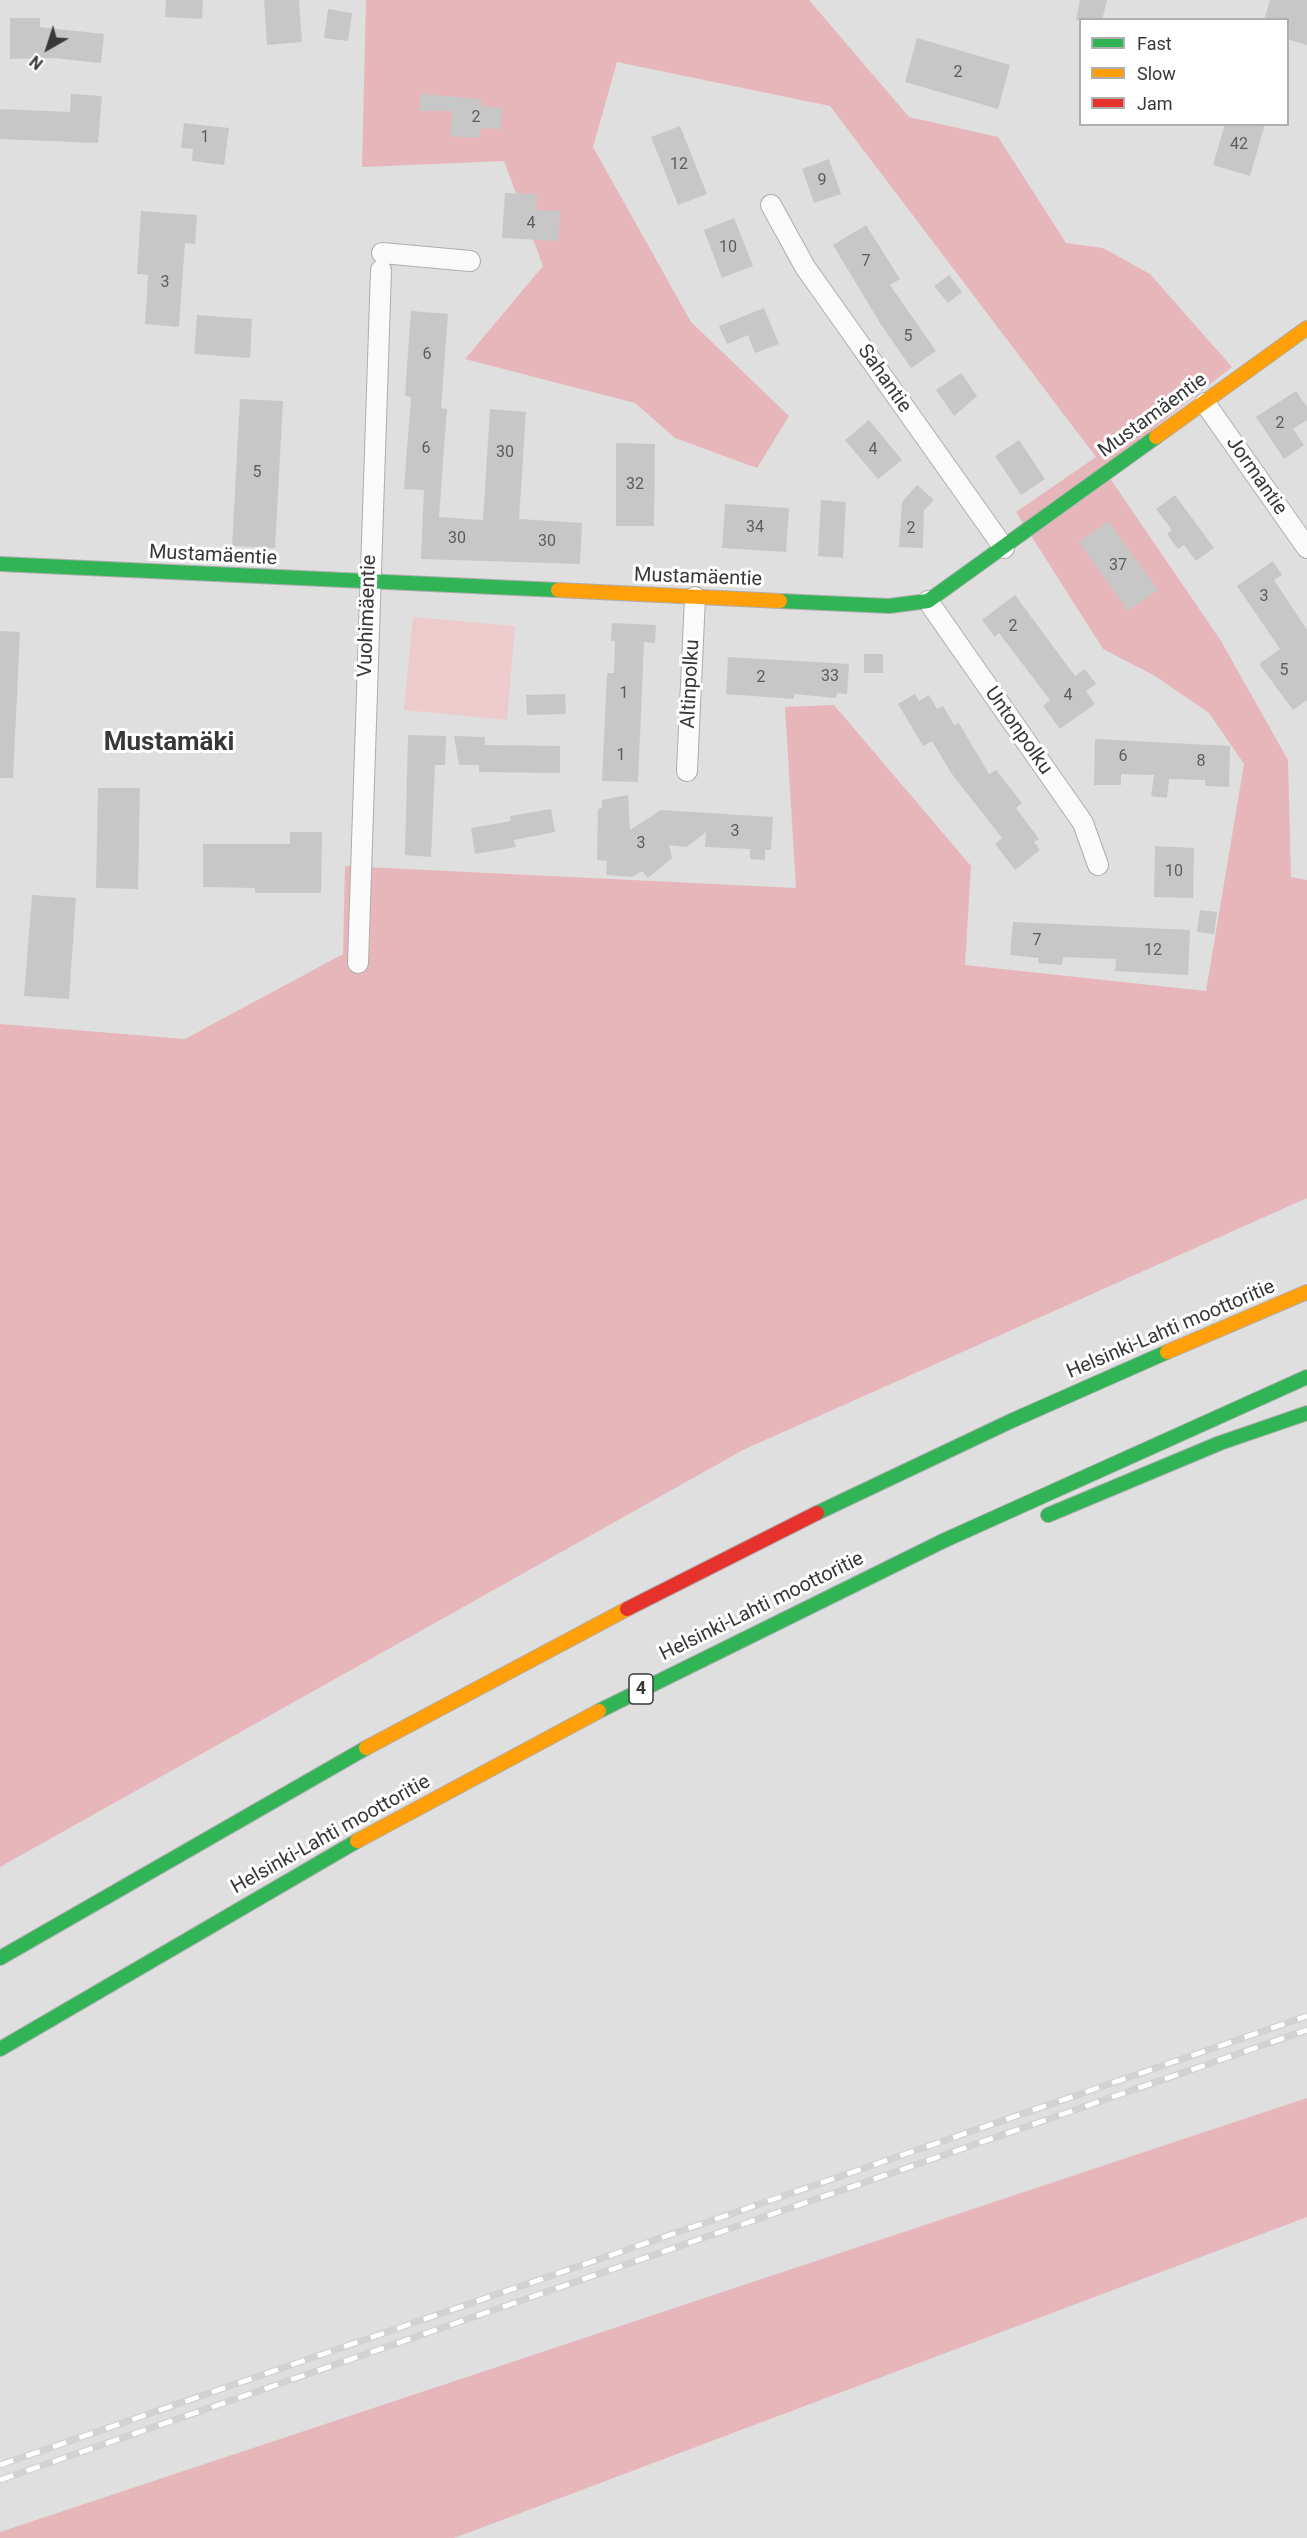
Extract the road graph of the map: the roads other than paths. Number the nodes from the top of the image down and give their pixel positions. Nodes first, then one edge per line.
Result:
1 (771, 204) dead end
2 (470, 261) dead end
3 (1307, 328) edge
4 (1205, 403) junction
5 (1004, 548) junction
6 (1307, 548) edge
7 (0, 564) edge
8 (369, 583) junction
9 (695, 597) junction
10 (928, 601) junction
11 (687, 771) dead end
12 (1098, 865) dead end
13 (358, 963) dead end
14 (1307, 1278) edge
15 (1307, 1292) edge
16 (1109, 1376) junction
17 (1307, 1377) edge
18 (1307, 1413) edge
19 (1029, 1523) dead end
20 (996, 1532) dead end
21 (939, 1542) junction
22 (0, 1958) edge
23 (0, 2049) edge

1 - 5 street, Sahantie
2 - 8 street, Vuohimäentie
3 - 4 main road, Mustamäentie
4 - 5 main road, Mustamäentie
4 - 6 street, Jormantie
5 - 10 main road, Mustamäentie
7 - 8 main road, Mustamäentie
8 - 9 main road, Mustamäentie
8 - 13 street, Vuohimäentie
9 - 10 main road, Mustamäentie
9 - 11 street, Altinpolku
10 - 12 street, Untonpolku
14 - 16 main road
15 - 16 main road, Helsinki-Lahti moottoritie
16 - 22 main road, Helsinki-Lahti moottoritie
17 - 21 main road, Helsinki-Lahti moottoritie / 4
18 - 19 main road
20 - 21 main road
21 - 23 main road, Helsinki-Lahti moottoritie / 4

